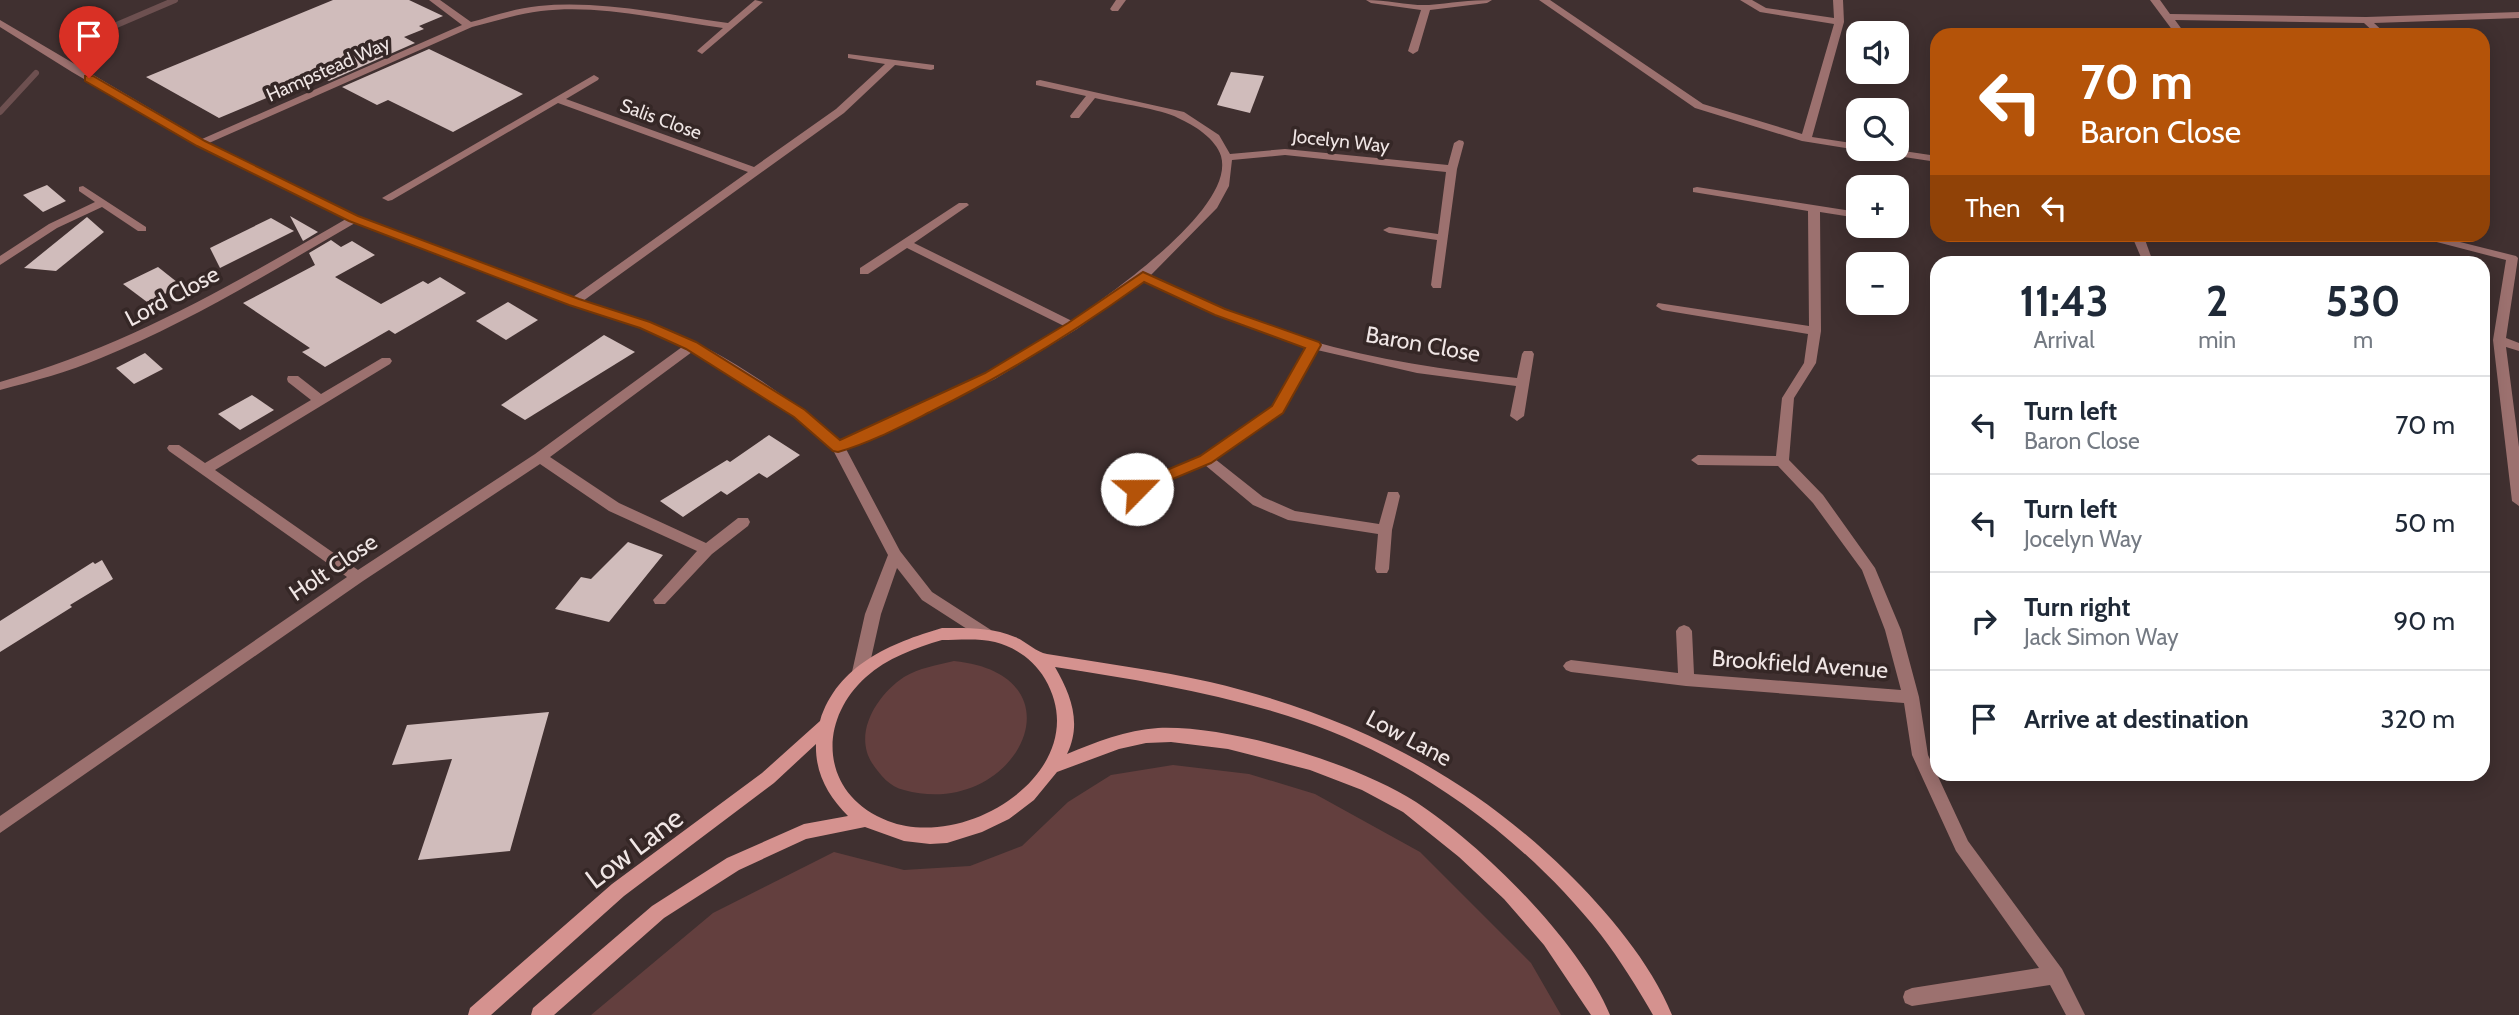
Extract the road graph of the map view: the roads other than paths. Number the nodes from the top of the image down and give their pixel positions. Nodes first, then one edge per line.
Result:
1 (434, 0) edge
2 (1371, 0) edge
3 (1487, 0) edge
4 (1544, 0) edge
5 (1745, 0) edge
6 (1838, 0) edge
7 (2155, 0) edge
8 (758, 2) dead end
9 (1426, 8) junction
10 (2519, 15) edge
11 (2167, 17) junction
12 (2366, 20) junction
13 (1839, 22) junction
14 (0, 23) edge
15 (469, 25) junction
16 (730, 26) junction
17 (2176, 28) edge
18 (2375, 28) edge
19 (702, 51) dead end
20 (1413, 51) dead end
21 (851, 56) dead end
22 (891, 63) junction
23 (931, 67) dead end
24 (594, 78) dead end
25 (1040, 83) dead end
26 (1093, 94) junction
27 (557, 99) junction
28 (1074, 116) dead end
29 (1807, 139) junction
30 (201, 143) junction
31 (1458, 143) dead end
32 (1846, 145) edge
33 (1909, 155) edge
34 (1227, 156) junction
35 (1930, 158) edge
36 (1452, 169) junction
37 (754, 171) junction
38 (83, 189) dead end
39 (1697, 190) dead end
40 (388, 198) dead end
41 (102, 203) junction
42 (963, 205) dead end
43 (1814, 208) junction
44 (1846, 213) edge
45 (354, 219) junction
46 (142, 229) dead end
47 (1389, 230) dead end
48 (1444, 238) junction
49 (2449, 242) edge
50 (908, 244) junction
51 (2516, 256) edge
52 (0, 261) edge
53 (864, 271) dead end
54 (1143, 276) junction
55 (1437, 285) dead end
56 (574, 302) junction
57 (1662, 306) dead end
58 (1073, 326) junction
59 (1815, 331) junction
60 (2499, 340) junction
61 (1314, 345) junction
62 (691, 346) junction
63 (2519, 347) edge
64 (1528, 354) dead end
65 (386, 361) dead end
66 (293, 379) dead end
67 (1524, 383) junction
68 (0, 386) edge
69 (320, 400) junction
70 (1517, 416) dead end
71 (838, 447) junction
72 (174, 448) dead end
73 (540, 457) junction
74 (1206, 460) junction
75 (1698, 460) dead end
76 (1782, 461) junction
77 (205, 469) junction
78 (1137, 489) dead end
79 (1393, 496) dead end
80 (2519, 501) edge
81 (743, 522) dead end
82 (1385, 530) junction
83 (708, 550) junction
84 (895, 555) junction
85 (1382, 569) dead end
86 (358, 577) junction
87 (660, 600) dead end
88 (1684, 631) dead end
89 (986, 634) junction
90 (1040, 659) junction
91 (1571, 666) dead end
92 (860, 673) junction
93 (1686, 680) junction
94 (1911, 697) junction
95 (825, 726) junction
96 (1054, 766) junction
97 (1930, 777) edge
98 (1932, 781) edge
99 (863, 820) junction
100 (0, 825) edge
101 (2055, 975) junction
102 (1912, 998) dead end
103 (477, 1015) edge
104 (540, 1015) edge
105 (1601, 1015) edge
106 (1662, 1015) edge
107 (2076, 1015) edge

1 - 15 street
2 - 9 street
3 - 9 street
4 - 29 street
5 - 13 street
6 - 13 street
7 - 11 street
8 - 16 street
9 - 20 street
10 - 12 street
11 - 12 street
11 - 17 street
12 - 18 street
13 - 29 street
14 - 30 street
15 - 16 street, Hampstead Way
15 - 30 street, Hampstead Way
16 - 19 street
21 - 22 street
22 - 23 street
22 - 37 street
24 - 27 street
25 - 26 street
26 - 28 street
26 - 34 street
27 - 37 street, Salis Close
27 - 40 street
29 - 32 street
30 - 45 street
31 - 36 street
33 - 35 street
34 - 36 street, Jocelyn Way
34 - 54 street
36 - 48 street
37 - 56 street
38 - 41 street
39 - 43 street
41 - 46 street
41 - 52 street
42 - 50 street
43 - 44 street
43 - 59 street
45 - 56 street
45 - 68 street, Lord Close
47 - 48 street
48 - 55 street
49 - 51 street
50 - 53 street
50 - 58 street
51 - 60 street
54 - 58 street
54 - 61 street, Baron Close
56 - 62 street
57 - 59 street
58 - 71 street
59 - 76 street
60 - 63 street
60 - 80 street
61 - 67 street, Baron Close
61 - 74 street
62 - 71 street
62 - 73 street, Holt Close
64 - 67 street
65 - 69 street
66 - 69 street
67 - 70 street
69 - 77 street
71 - 84 street
72 - 77 street
73 - 83 street
73 - 86 street, Holt Close
74 - 78 street
74 - 82 street
75 - 76 street
76 - 94 street, Brookfield Avenue
77 - 86 street
79 - 82 street
81 - 83 street
82 - 85 street
83 - 87 street
84 - 89 street
84 - 92 street
86 - 100 street, Holt Close
88 - 93 street, Brookfield Avenue
89 - 90 main road
89 - 92 main road
90 - 96 main road
90 - 106 main road, Low Lane
91 - 93 street, Brookfield Avenue
92 - 95 main road
93 - 94 street, Brookfield Avenue
94 - 97 street, Brookfield Avenue
95 - 99 main road
95 - 103 main road, Low Lane
96 - 99 main road
96 - 105 main road
98 - 101 street, Brookfield Avenue
99 - 104 main road
101 - 102 street
101 - 107 street, Brookfield Avenue

